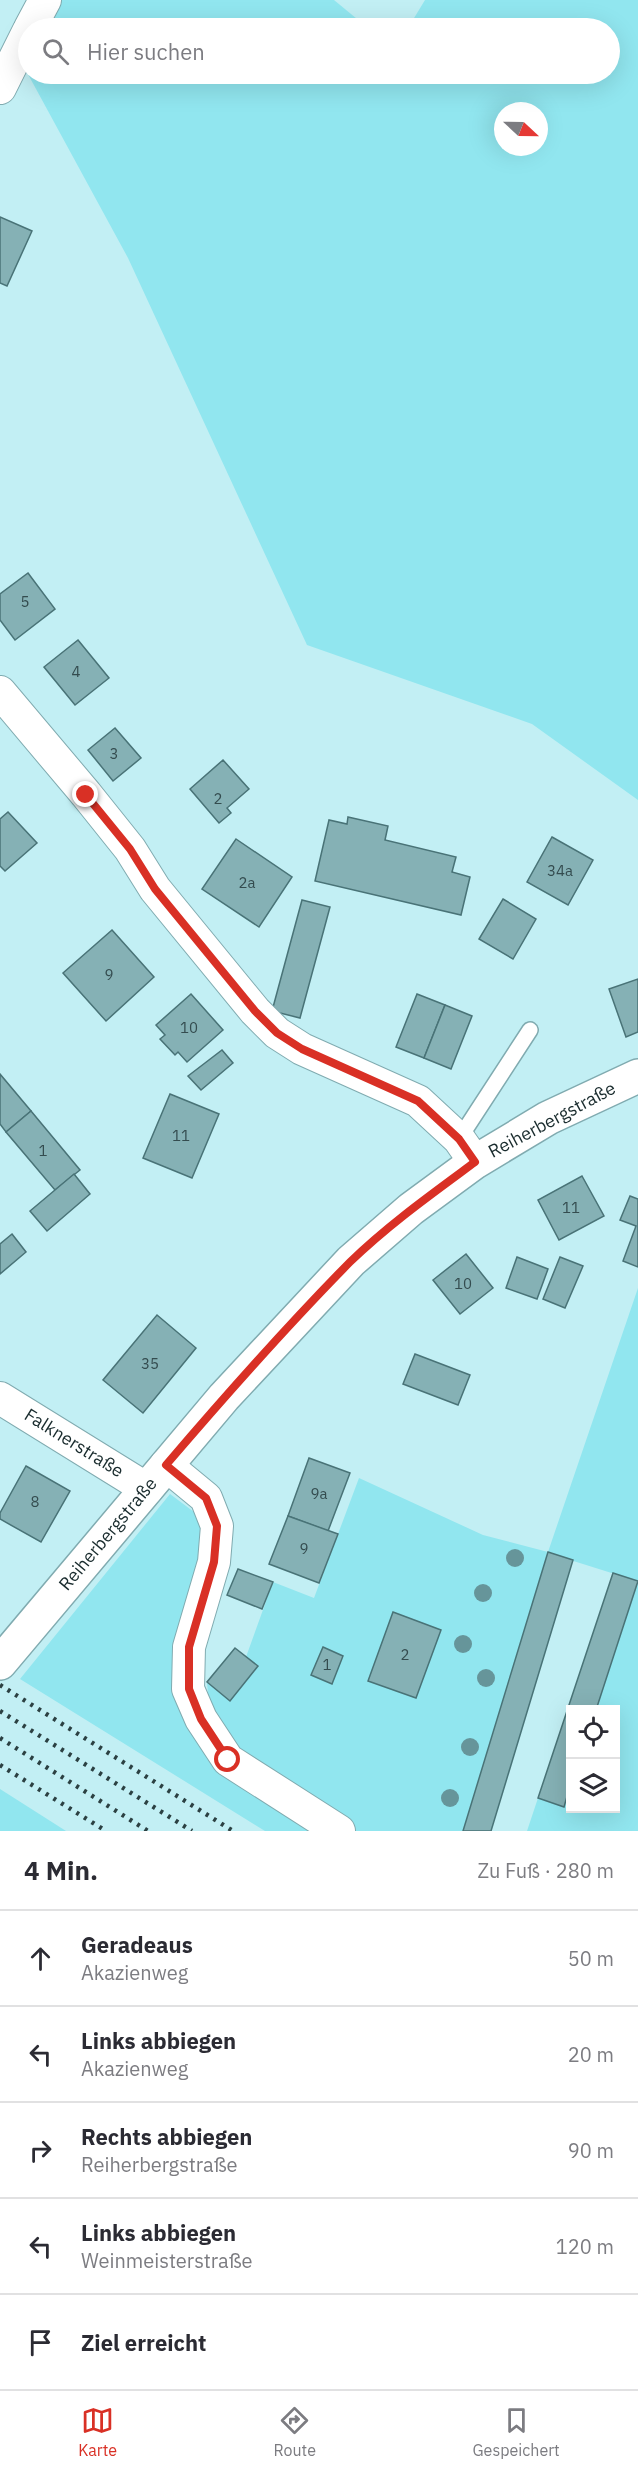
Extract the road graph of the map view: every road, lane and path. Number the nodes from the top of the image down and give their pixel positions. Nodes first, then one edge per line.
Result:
1 (45, 0) edge
2 (35, 18) edge
3 (18, 52) edge
4 (0, 88) edge
5 (0, 692) edge
6 (530, 1030) dead end
7 (638, 1076) edge
8 (467, 1150) junction
9 (0, 1398) edge
10 (157, 1477) junction
11 (0, 1663) edge
12 (339, 1831) edge

1 - 2 street
3 - 4 street
5 - 8 street
6 - 8 lane
7 - 8 street, Reiherbergstraße
8 - 10 street, Reiherbergstraße
9 - 10 street, Falknerstraße
10 - 11 street, Reiherbergstraße
10 - 12 street, Falknerstraße

